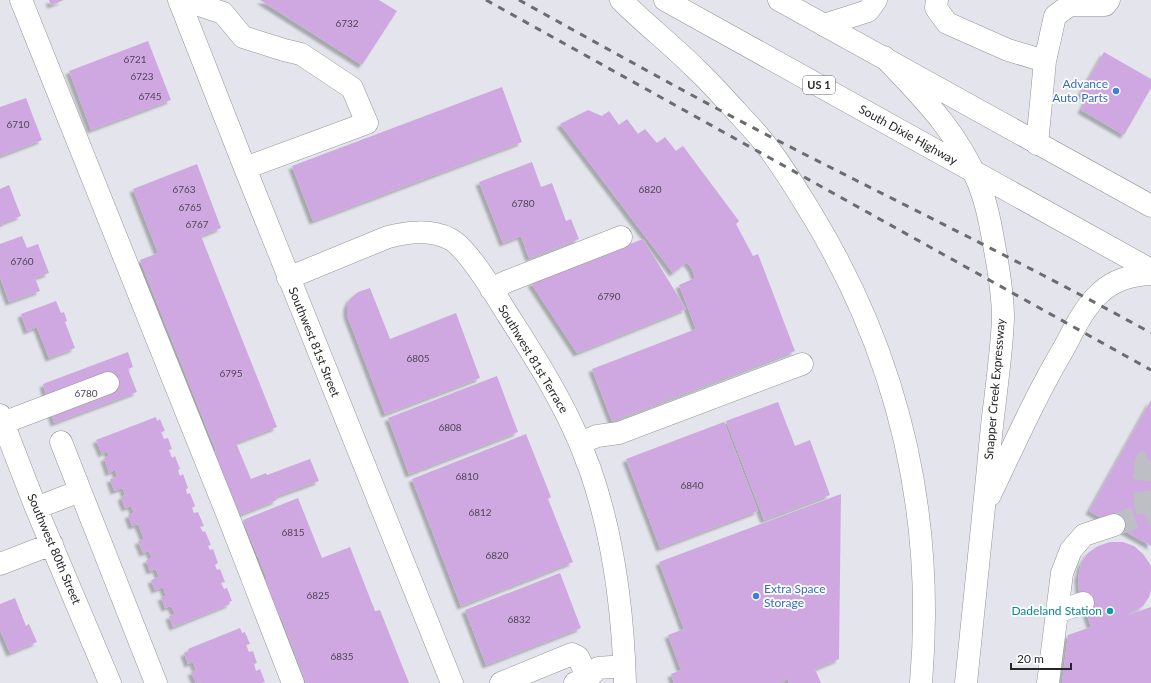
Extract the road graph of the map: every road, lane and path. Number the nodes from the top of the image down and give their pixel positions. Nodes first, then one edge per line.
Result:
1 (22, 0) edge
2 (179, 0) edge
3 (184, 0) edge
4 (621, 0) edge
5 (664, 0) edge
6 (779, 0) edge
7 (876, 0) edge
8 (937, 0) edge
9 (1109, 0) edge
10 (824, 26) junction
11 (884, 57) junction
12 (1045, 61) junction
13 (1037, 144) junction
14 (244, 168) junction
15 (973, 171) junction
16 (1151, 206) edge
17 (621, 237) dead end
18 (1151, 270) edge
19 (1151, 274) edge
20 (288, 278) junction
21 (491, 289) junction
22 (802, 364) dead end
23 (108, 383) dead end
24 (1, 419) edge
25 (61, 442) dead end
26 (580, 443) junction
27 (80, 491) junction
28 (36, 508) junction
29 (984, 509) junction
30 (1114, 525) tunnel mouth
31 (52, 544) junction
32 (0, 564) edge
33 (1083, 603) dead end
34 (1057, 612) junction
35 (625, 674) edge
36 (581, 680) edge
37 (110, 683) edge
38 (156, 683) edge
39 (293, 683) edge
40 (452, 683) edge
41 (501, 683) edge
42 (921, 683) edge
43 (966, 683) edge
44 (1048, 683) edge

1 - 39 main road
2 - 14 main road, Southwest 81st Street
3 - 14 main road
4 - 42 main road
5 - 15 main road, South Dixie Highway / US 1
6 - 10 main road
7 - 10 main road
8 - 12 main road
9 - 12 main road
10 - 11 main road
11 - 13 main road
11 - 15 main road, Snapper Creek Expressway
12 - 13 main road
13 - 16 main road
14 - 20 main road, Southwest 81st Street
15 - 18 main road, South Dixie Highway / US 1
15 - 29 main road, Snapper Creek Expressway
17 - 21 main road
19 - 29 main road
20 - 21 main road, Southwest 81st Terrace
20 - 40 main road, Southwest 81st Street
21 - 26 main road, Southwest 81st Terrace
22 - 26 main road
23 - 24 main road
24 - 28 main road, Southwest 80th Street
25 - 27 main road
26 - 35 main road, Southwest 81st Terrace
27 - 28 main road
27 - 38 main road
28 - 31 main road, Southwest 80th Street
29 - 43 main road, Snapper Creek Expressway
30 - 34 main road
31 - 32 main road
31 - 37 main road, Southwest 80th Street
33 - 34 main road
34 - 44 main road
35 - 36 main road
36 - 41 main road

